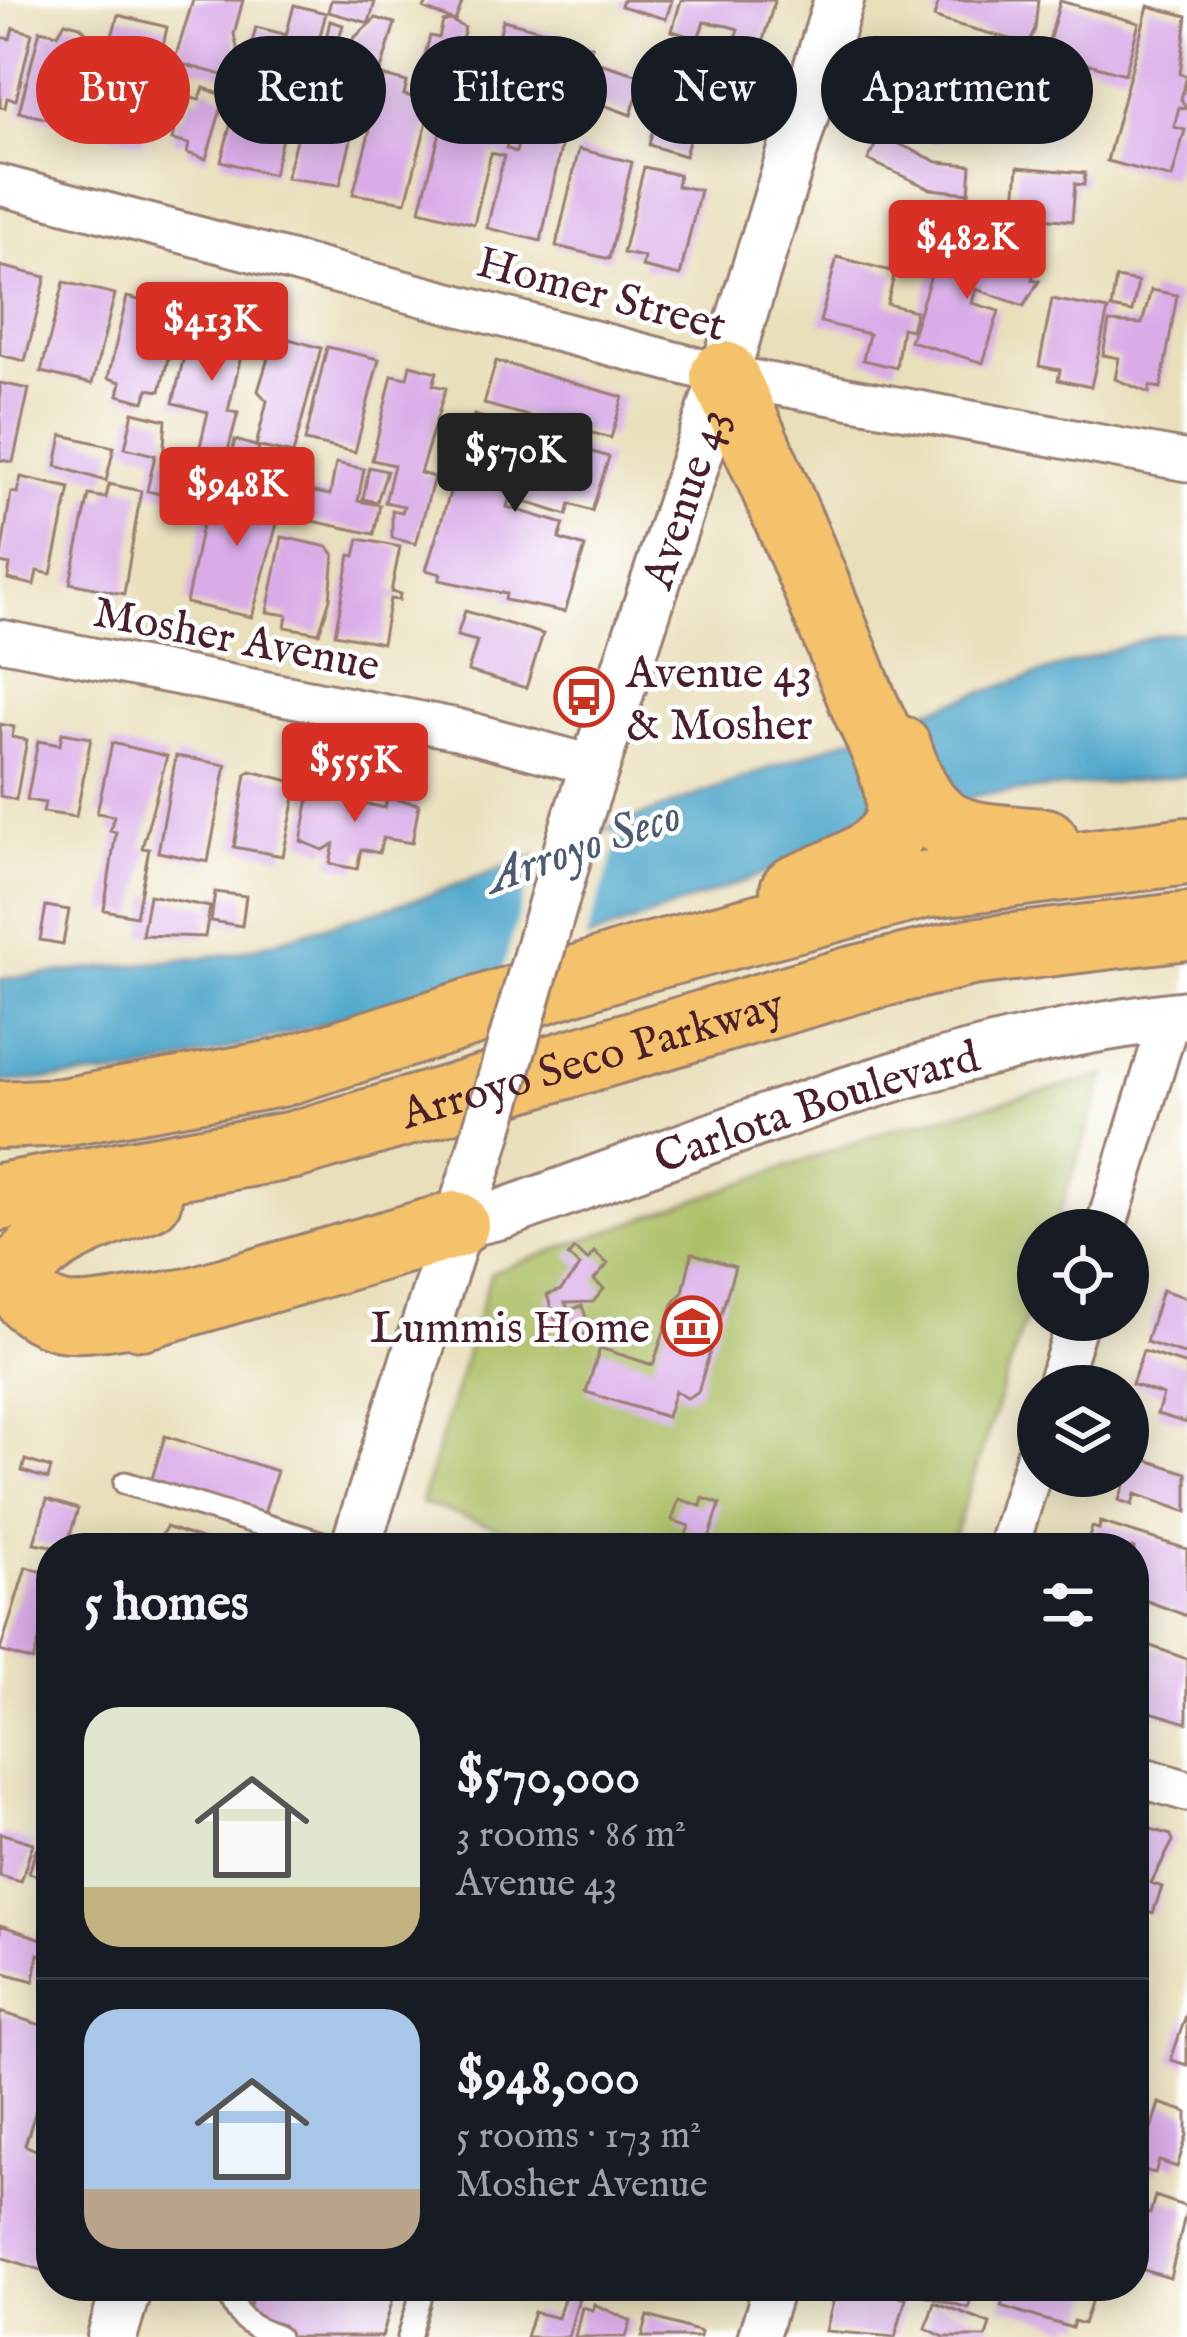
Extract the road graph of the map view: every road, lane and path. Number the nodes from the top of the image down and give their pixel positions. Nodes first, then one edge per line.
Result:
1 (839, 0) edge
2 (0, 185) edge
3 (724, 375) junction
4 (1187, 461) edge
5 (0, 640) edge
6 (595, 766) junction
7 (910, 826) junction
8 (1178, 851) edge
9 (1187, 926) edge
10 (637, 960) junction
11 (1179, 1016) edge
12 (0, 1115) edge
13 (294, 1144) junction
14 (0, 1197) edge
15 (1112, 1209) edge
16 (455, 1225) junction
17 (182, 1303) junction
18 (0, 1331) edge
19 (125, 1483) dead end
20 (1024, 1497) edge
21 (290, 1533) edge
22 (360, 1533) edge
23 (1013, 1533) edge
24 (1149, 1780) edge
25 (1187, 1791) edge
26 (123, 2301) edge
27 (231, 2301) edge
28 (420, 2301) edge
29 (769, 2301) edge
30 (112, 2337) edge
31 (278, 2337) edge
32 (410, 2337) edge
33 (758, 2337) edge

1 - 3 street, Avenue 43
2 - 3 street, Homer Street
3 - 4 street, Homer Street
3 - 6 street, Avenue 43
3 - 7 highway
5 - 6 street, Mosher Avenue
6 - 16 street, Avenue 43, bridge
7 - 8 highway
7 - 10 highway
8 - 10 highway, Arroyo Seco Parkway
9 - 13 highway, Arroyo Seco Parkway
10 - 12 highway, Arroyo Seco Parkway
11 - 15 street
11 - 16 street, Carlota Boulevard
13 - 14 highway, Arroyo Seco Parkway
13 - 17 highway
16 - 17 highway
16 - 22 street, Avenue 43
17 - 18 highway
19 - 21 lane
20 - 23 street
24 - 25 street
26 - 30 street
27 - 31 lane
28 - 32 lane
29 - 33 street

